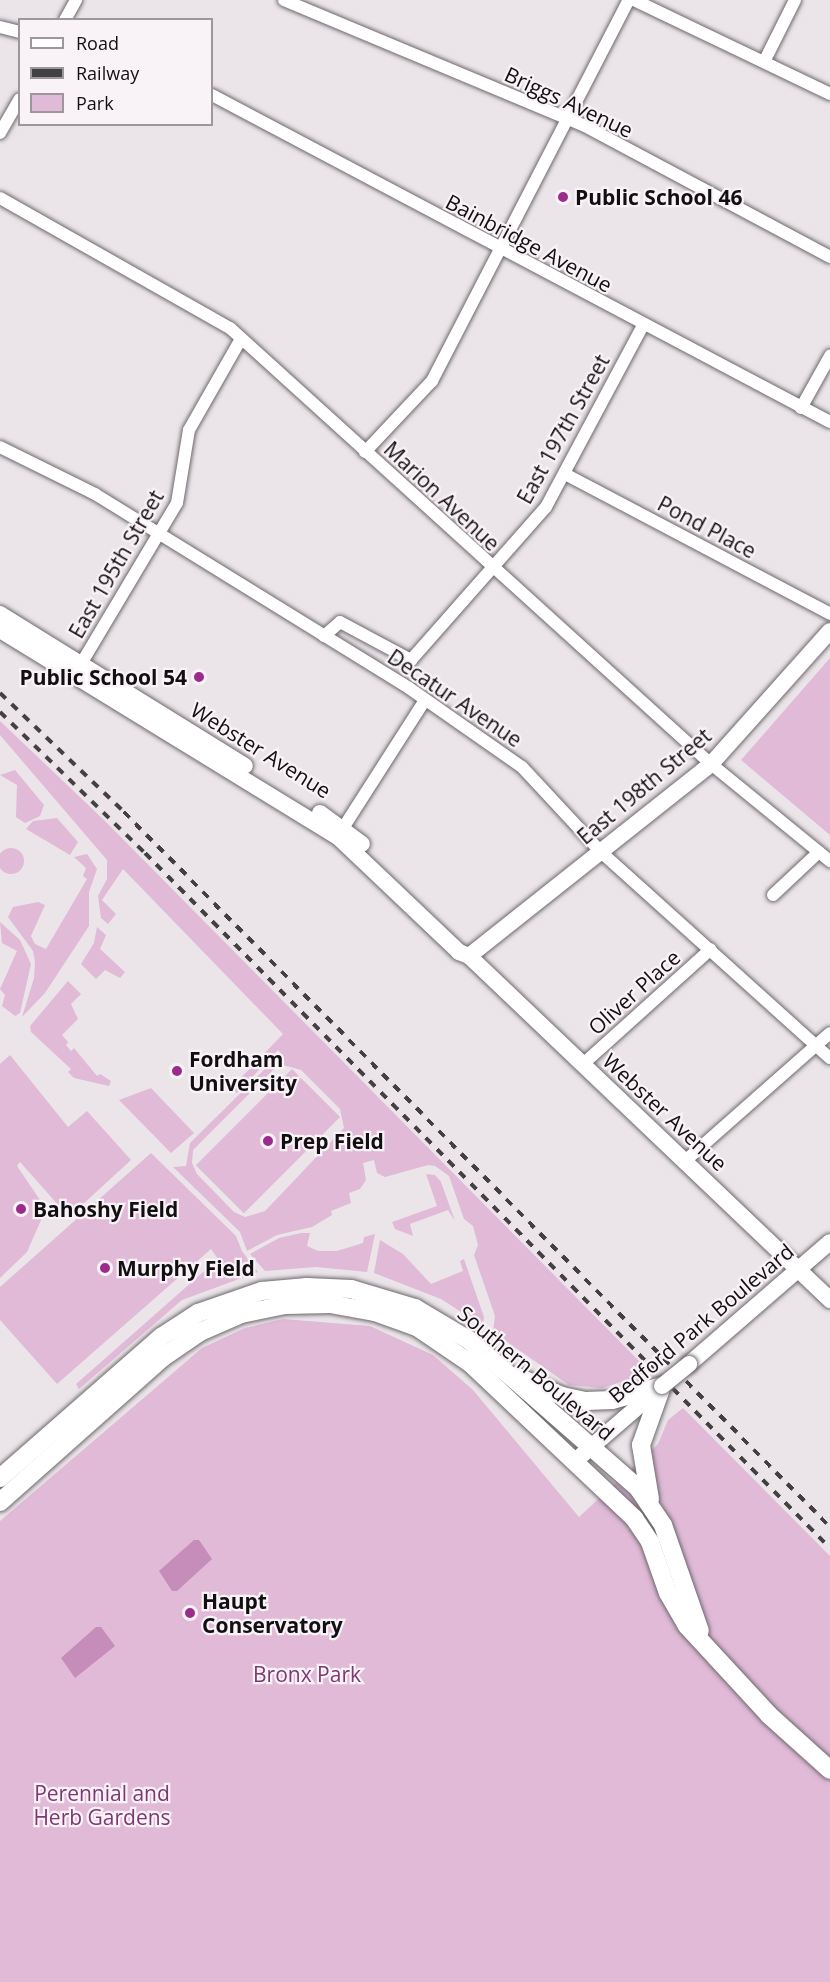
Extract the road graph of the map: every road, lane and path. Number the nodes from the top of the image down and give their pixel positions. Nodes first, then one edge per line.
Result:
1 (76, 0) edge
2 (284, 0) edge
3 (629, 0) edge
4 (634, 0) edge
5 (795, 0) edge
6 (66, 18) edge
7 (0, 27) edge
8 (18, 32) edge
9 (764, 62) junction
10 (830, 94) edge
11 (213, 96) edge
12 (18, 102) edge
13 (568, 120) junction
14 (0, 133) edge
15 (0, 198) edge
16 (501, 249) junction
17 (830, 257) edge
18 (643, 325) junction
19 (241, 339) junction
20 (830, 356) edge
21 (801, 408) junction
22 (830, 422) edge
23 (0, 447) edge
24 (365, 452) junction
25 (565, 474) junction
26 (159, 535) junction
27 (492, 568) junction
28 (0, 614) edge
29 (830, 614) edge
30 (0, 630) edge
31 (830, 631) edge
32 (324, 636) junction
33 (78, 670) junction
34 (425, 700) junction
35 (711, 764) junction
36 (341, 832) junction
37 (601, 852) junction
38 (819, 852) junction
39 (830, 861) edge
40 (772, 894) dead end
41 (711, 949) junction
42 (469, 956) junction
43 (830, 1033) edge
44 (816, 1046) junction
45 (830, 1058) edge
46 (582, 1065) junction
47 (685, 1161) junction
48 (830, 1242) edge
49 (797, 1271) junction
50 (830, 1300) edge
51 (503, 1371) junction
52 (662, 1386) junction
53 (590, 1448) junction
54 (575, 1461) junction
55 (0, 1478) edge
56 (0, 1502) edge
57 (652, 1503) junction
58 (709, 1649) junction
59 (830, 1770) edge

1 - 6 street
2 - 13 street, Briggs Avenue
3 - 13 street
4 - 9 street
5 - 9 street
7 - 8 street
9 - 10 street
11 - 16 street, Bainbridge Avenue
12 - 14 street
13 - 16 street
13 - 17 street, Briggs Avenue
15 - 19 street, Marion Avenue
16 - 18 street, Bainbridge Avenue
16 - 24 street
18 - 21 street, Bainbridge Avenue
18 - 25 street, East 197th Street
19 - 24 street, Marion Avenue
19 - 26 street, East 195th Street
20 - 21 street
21 - 22 street, Bainbridge Avenue
23 - 26 street, Decatur Avenue
24 - 27 street, Marion Avenue
25 - 27 street, East 197th Street
25 - 29 street, Pond Place
26 - 32 street, Decatur Avenue
26 - 33 street, East 195th Street
27 - 32 street, East 197th Street
27 - 35 street, Marion Avenue
28 - 33 main road, Webster Avenue
30 - 33 main road, Webster Avenue
31 - 35 main road, East 198th Street
32 - 34 street, Decatur Avenue
33 - 36 main road, Webster Avenue
34 - 36 street
34 - 37 street, Decatur Avenue
35 - 37 main road, East 198th Street
35 - 38 street, Marion Avenue
36 - 42 main road, Webster Avenue
37 - 41 street, Decatur Avenue
37 - 42 main road, East 198th Street
38 - 39 street, Marion Avenue
38 - 40 street
41 - 44 street, Decatur Avenue
41 - 46 street, Oliver Place
42 - 46 main road, Webster Avenue
43 - 44 street
44 - 45 street, Decatur Avenue
44 - 47 street
46 - 47 main road, Webster Avenue
47 - 49 main road, Webster Avenue
48 - 49 main road, Bedford Park Boulevard
49 - 50 main road, Webster Avenue
49 - 52 main road, Bedford Park Boulevard, bridge
51 - 52 main road
51 - 53 main road, Southern Boulevard
51 - 55 main road, Southern Boulevard
52 - 53 main road, Bedford Park Boulevard
52 - 57 main road
53 - 54 main road, Bedford Park Boulevard
53 - 57 main road, Southern Boulevard
54 - 56 main road, Southern Boulevard
54 - 58 main road, Southern Boulevard
57 - 58 main road, Southern Boulevard
58 - 59 main road, Southern Boulevard

